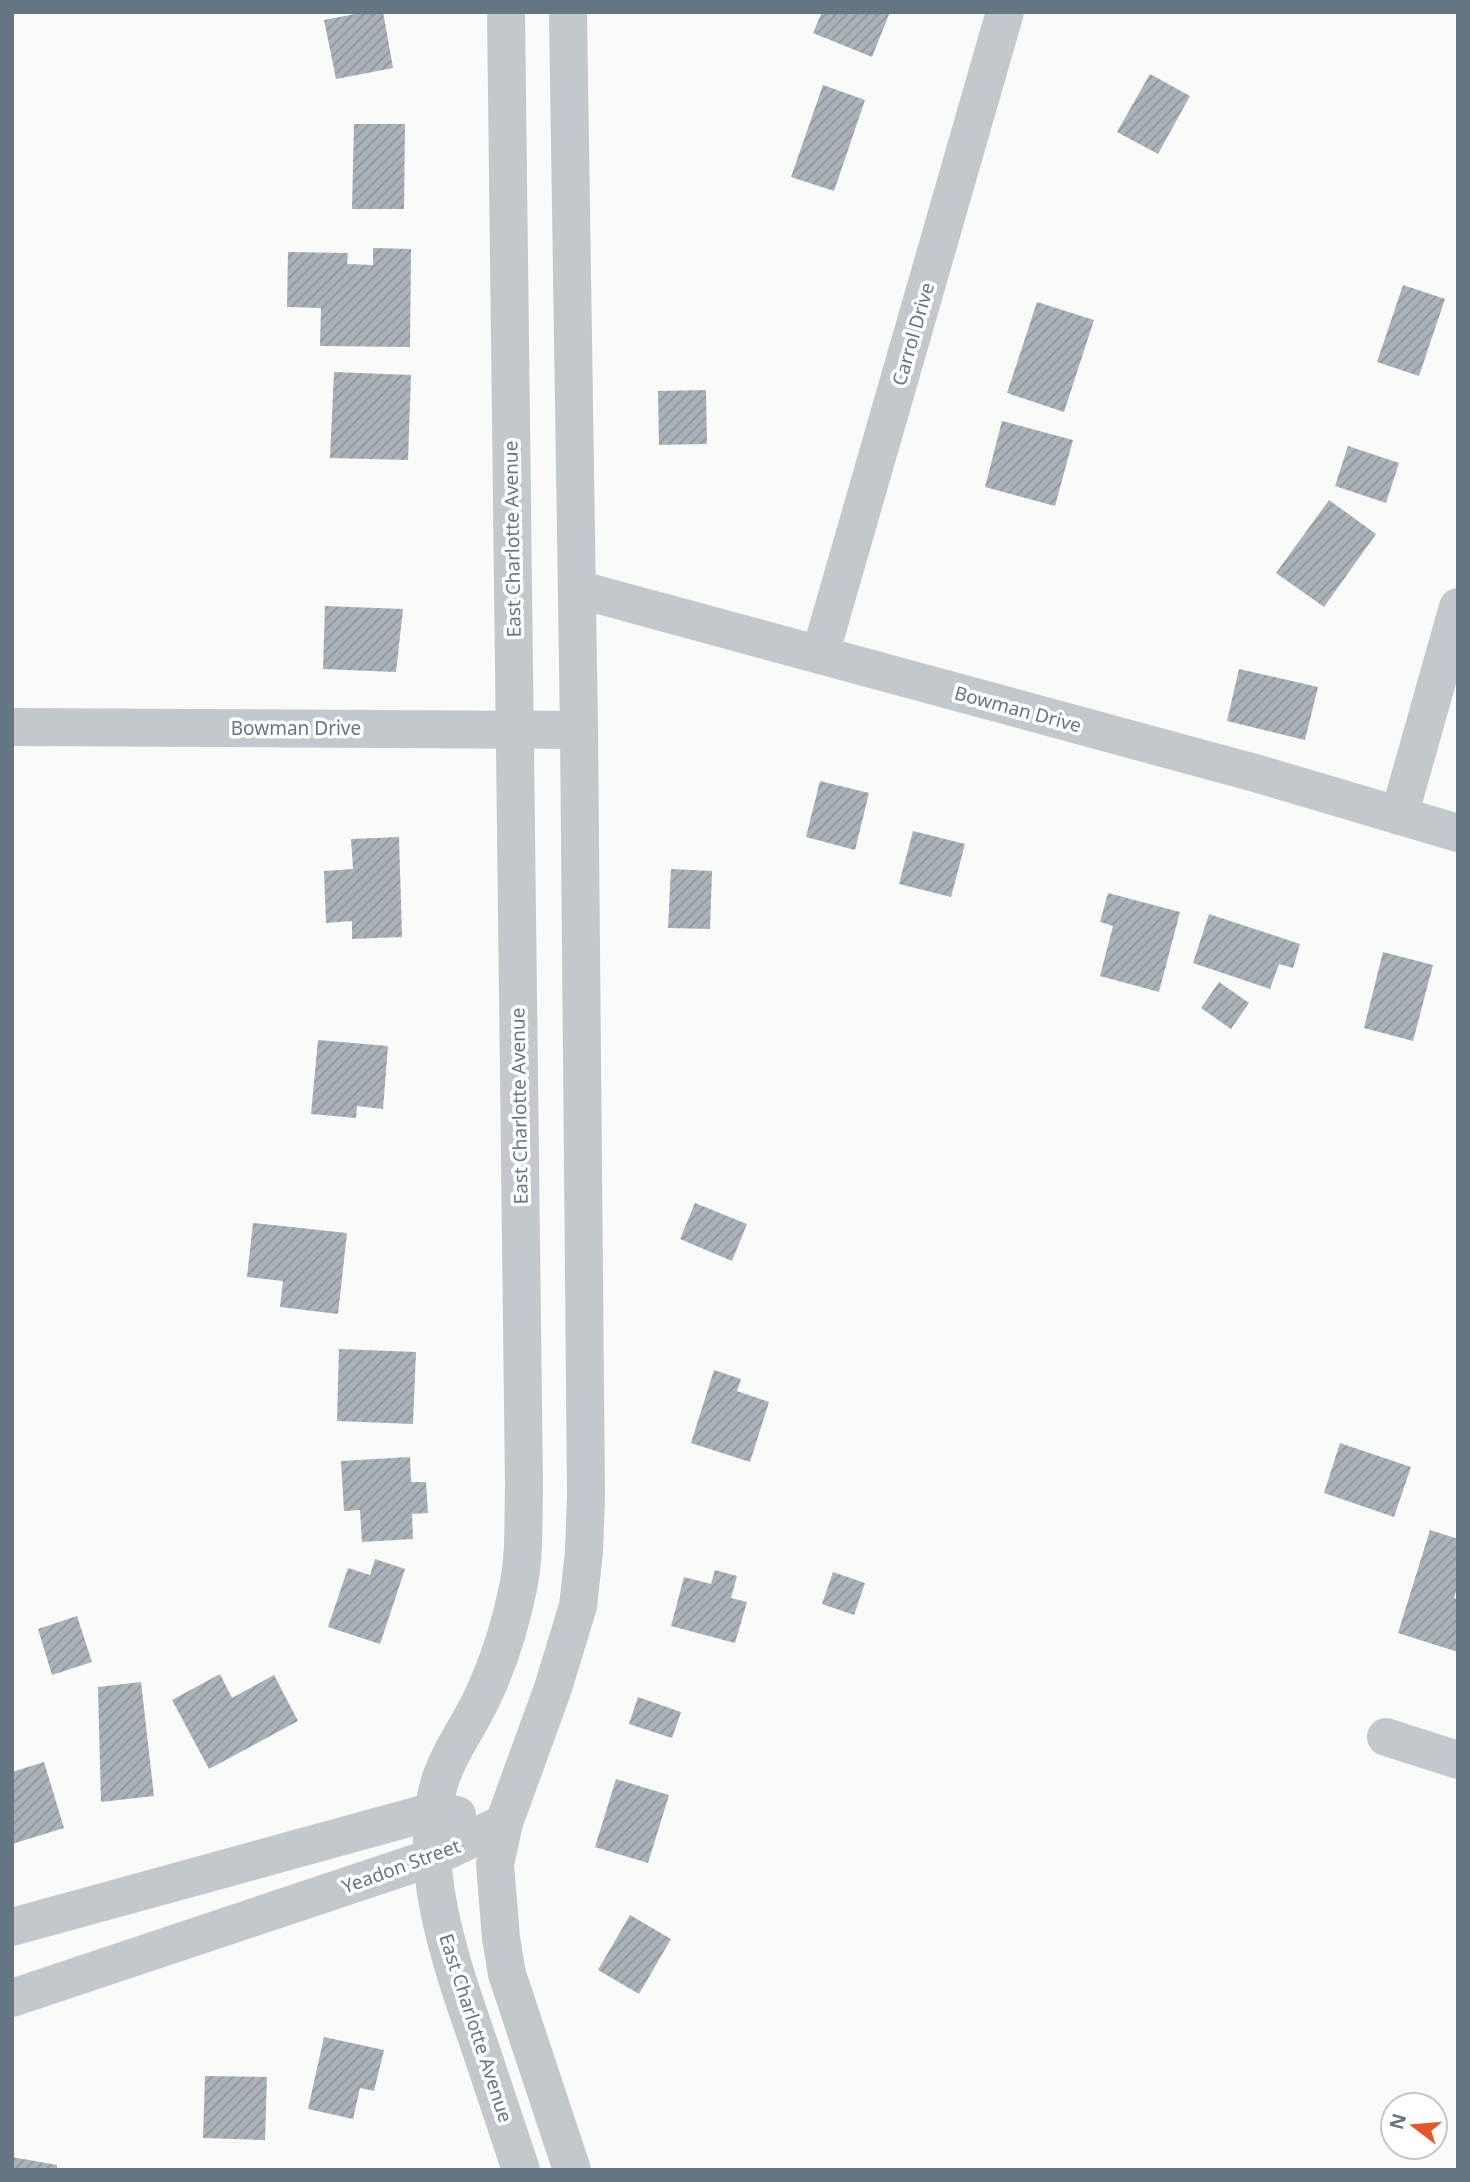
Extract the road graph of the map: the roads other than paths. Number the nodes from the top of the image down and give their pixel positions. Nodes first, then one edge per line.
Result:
1 (506, 12) edge
2 (568, 12) edge
3 (1005, 12) edge
4 (578, 589) junction
5 (1458, 607) edge
6 (820, 655) junction
7 (12, 727) edge
8 (515, 729) junction
9 (579, 730) junction
10 (1399, 816) junction
11 (1458, 833) edge
12 (1386, 1737) dead end
13 (1458, 1760) edge
14 (434, 1811) junction
15 (504, 1823) junction
16 (434, 1857) junction
17 (12, 1927) edge
18 (12, 1998) edge
19 (521, 2170) edge
20 (572, 2170) edge

1 - 8 street, East Charlotte Avenue
2 - 4 street
3 - 6 street, Carrol Drive
4 - 6 street, Bowman Drive
4 - 9 street
5 - 10 street
6 - 10 street, Bowman Drive
7 - 8 street, Bowman Drive
8 - 9 street, Bowman Drive
8 - 14 street, East Charlotte Avenue
9 - 15 street
10 - 11 street, Bowman Drive
12 - 13 street
14 - 15 street, Yeadon Street
14 - 16 street, East Charlotte Avenue
14 - 17 street, Yeadon Street
15 - 16 street, Yeadon Street
15 - 20 street
16 - 18 street, Yeadon Street
16 - 19 street, East Charlotte Avenue

